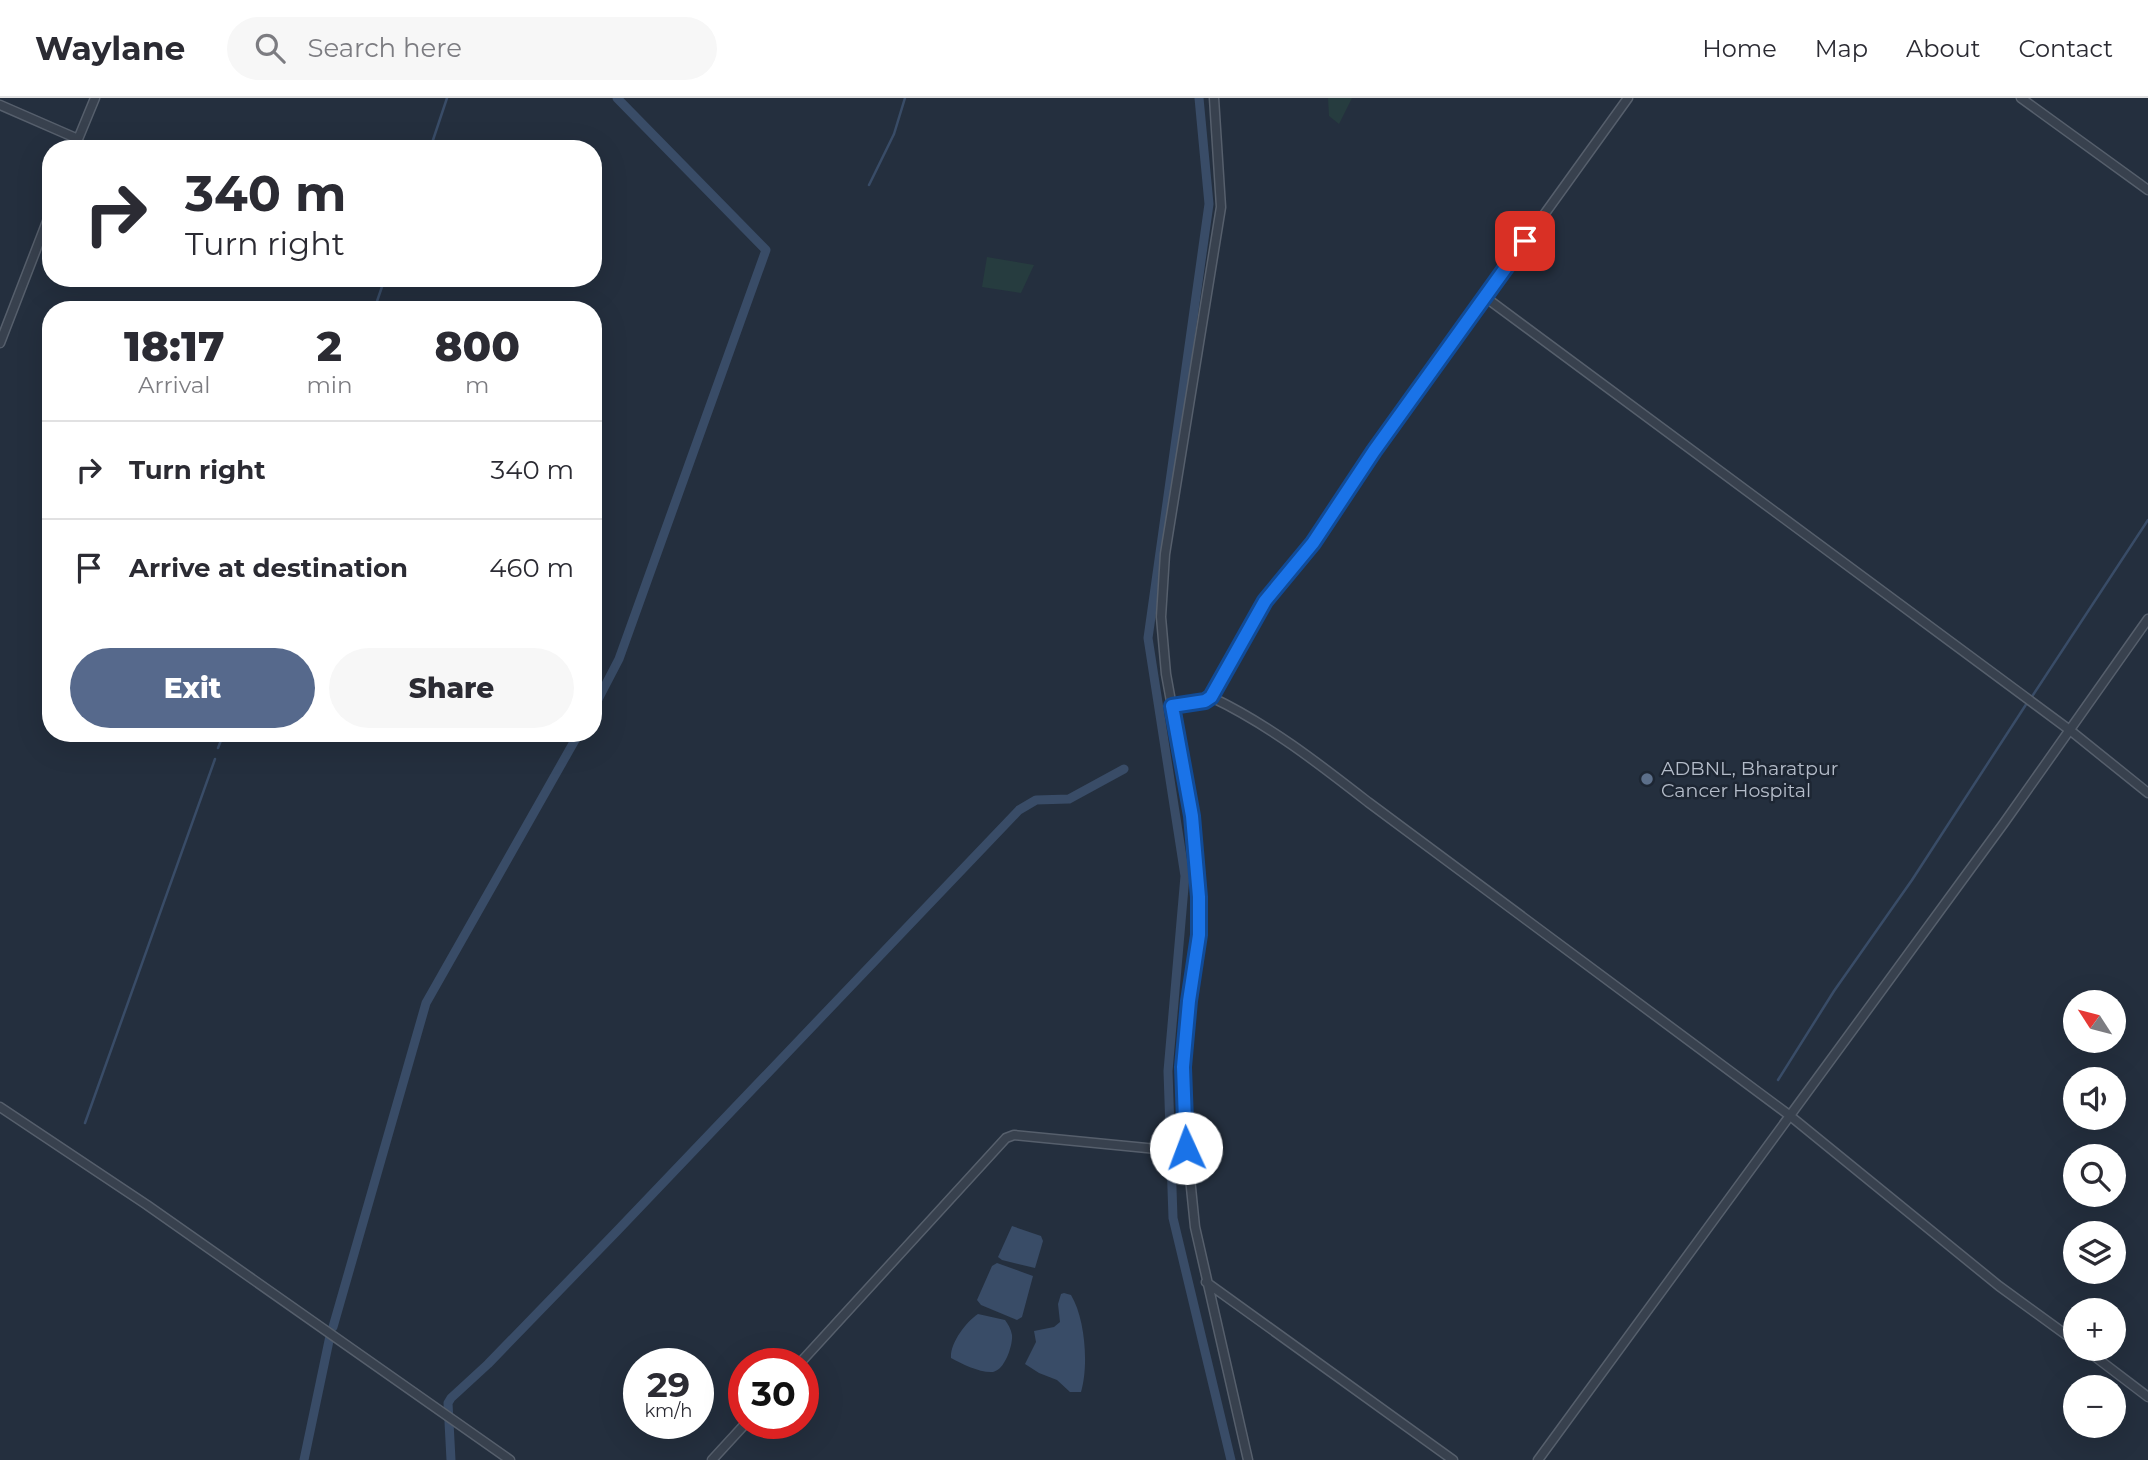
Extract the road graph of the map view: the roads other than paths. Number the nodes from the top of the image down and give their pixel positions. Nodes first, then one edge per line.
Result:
1 (95, 98) edge
2 (1214, 98) edge
3 (1628, 98) edge
4 (2021, 98) edge
5 (0, 105) edge
6 (78, 139) joint
7 (2148, 190) edge
8 (42, 234) edge
9 (1485, 297) junction
10 (0, 343) edge
11 (2148, 619) edge
12 (1211, 697) junction
13 (1172, 706) junction
14 (2071, 732) junction
15 (2148, 793) edge
16 (0, 1107) edge
17 (1789, 1115) junction
18 (1182, 1149) junction
19 (1206, 1282) junction
20 (2063, 1333) edge
21 (814, 1348) edge
22 (2101, 1361) edge
23 (2148, 1397) edge
24 (731, 1439) edge
25 (510, 1460) edge
26 (712, 1460) edge
27 (1248, 1460) edge
28 (1453, 1460) edge
29 (1538, 1460) edge

1 - 6 street
2 - 13 street
3 - 9 street
4 - 7 street
5 - 6 street
8 - 10 street
9 - 12 street
9 - 14 street
11 - 14 street
12 - 13 street
12 - 17 street
13 - 18 street
14 - 15 street
14 - 17 street
16 - 25 street
17 - 20 street
17 - 29 street
18 - 19 street
18 - 21 street
19 - 27 street
19 - 28 street
22 - 23 street
24 - 26 street

